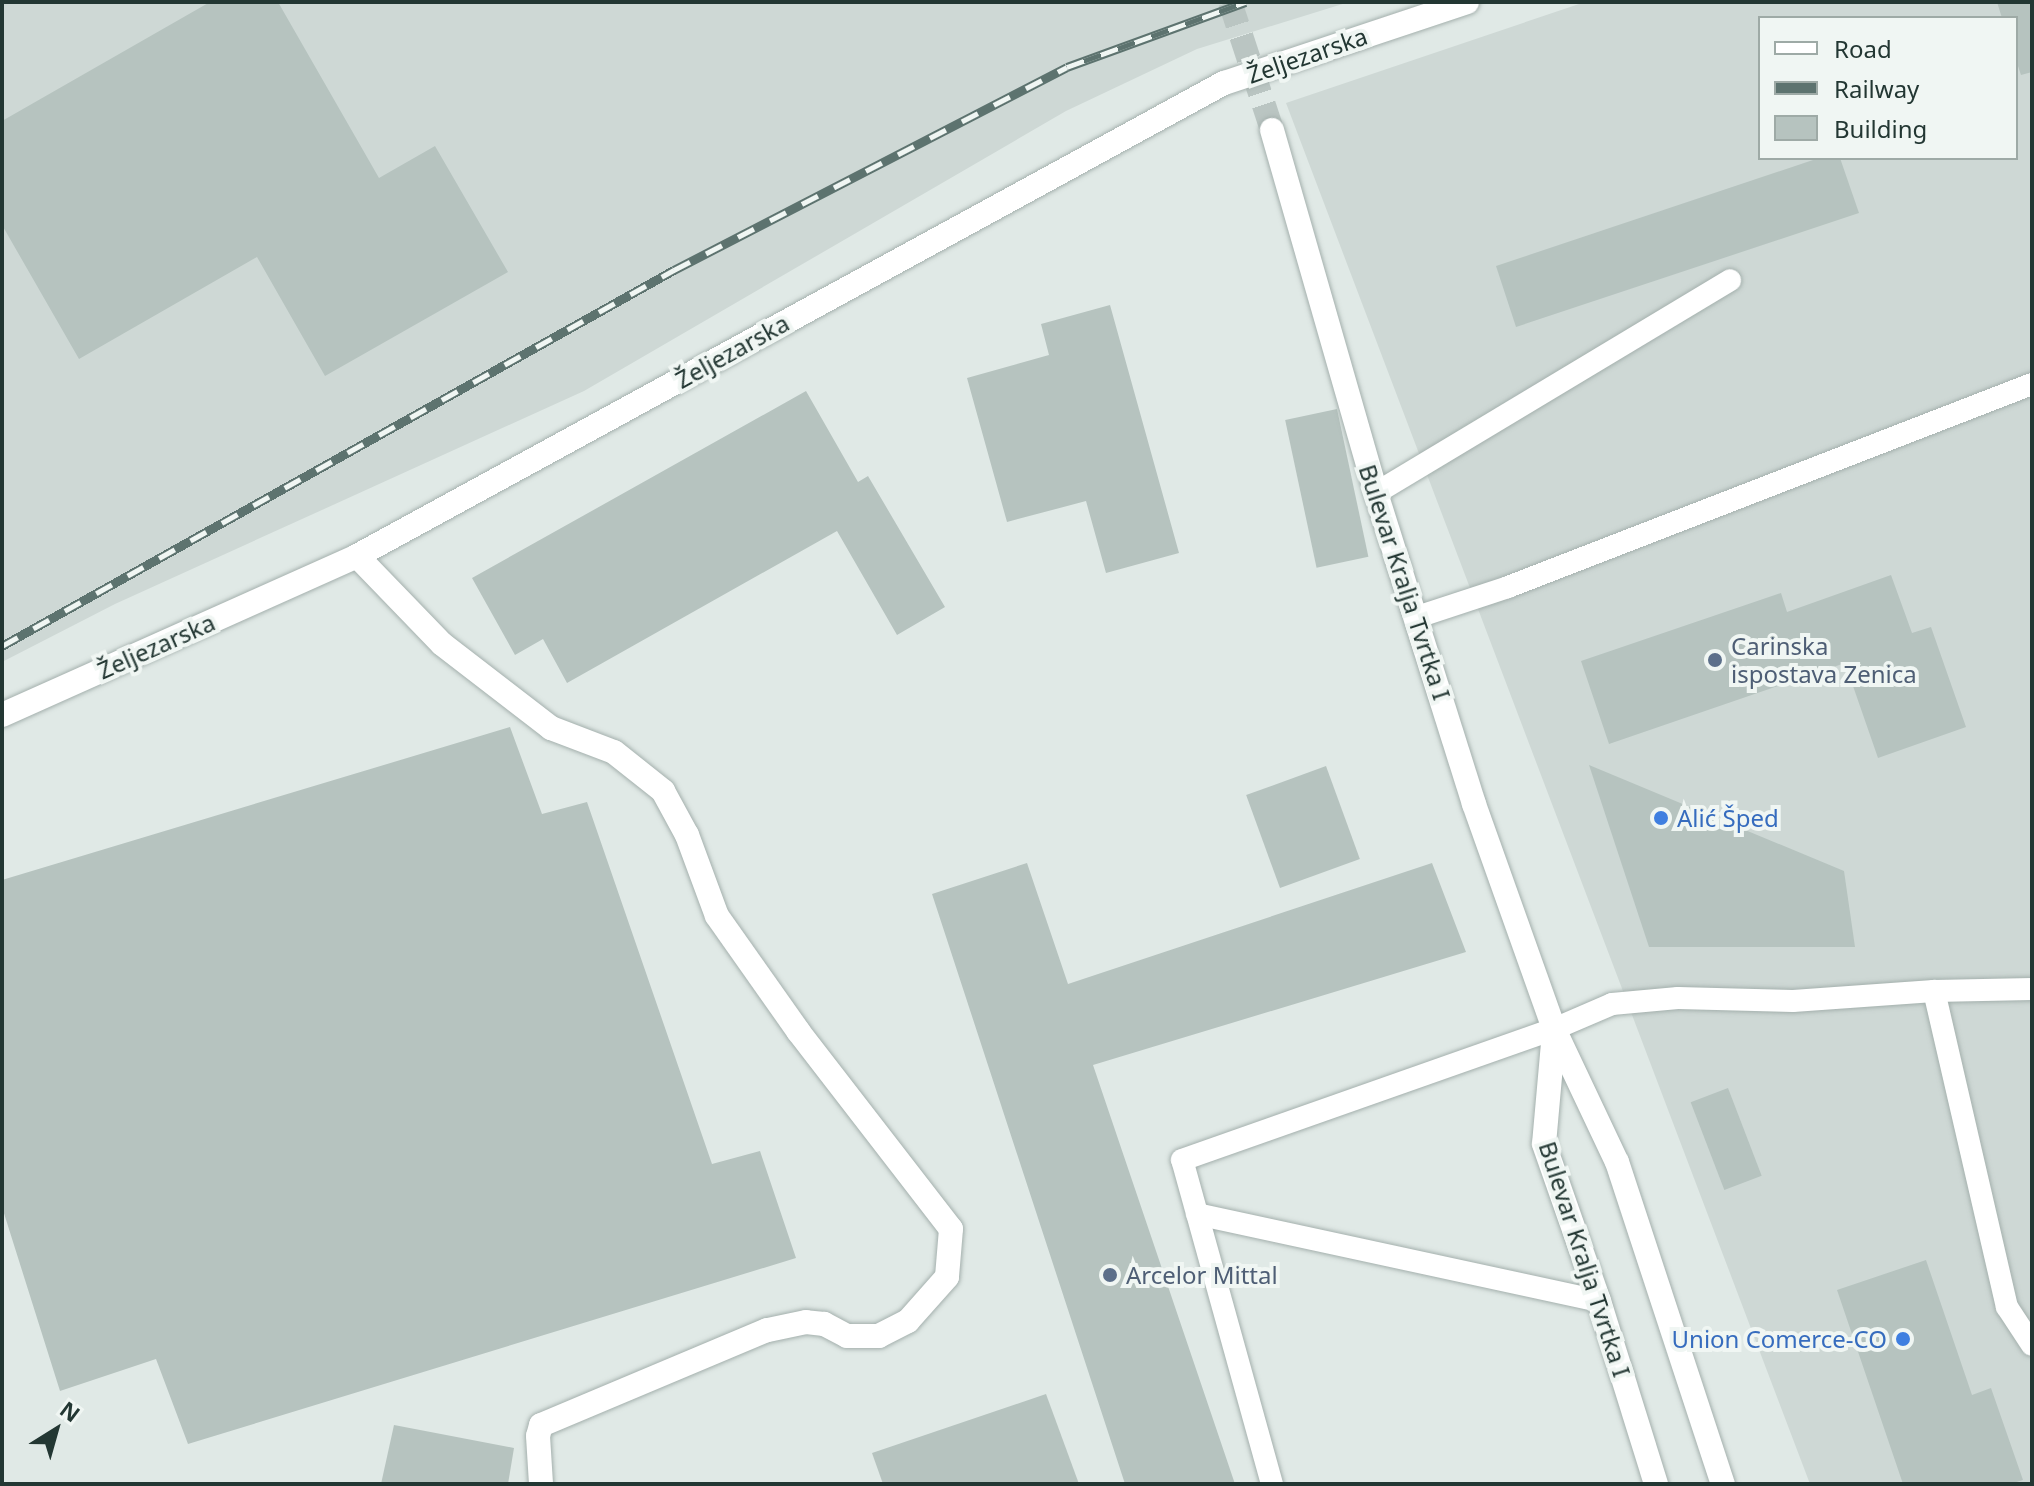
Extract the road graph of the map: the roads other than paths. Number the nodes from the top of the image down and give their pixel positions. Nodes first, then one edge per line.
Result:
1 (1467, 2) edge
2 (1272, 130) tunnel mouth
3 (1730, 280) dead end
4 (2032, 384) edge
5 (1376, 493) junction
6 (357, 556) junction
7 (1417, 617) junction
8 (2, 715) edge
9 (2032, 989) edge
10 (1934, 991) junction
11 (1554, 1029) junction
12 (1197, 1214) junction
13 (1599, 1301) junction
14 (2032, 1345) edge
15 (541, 1484) edge
16 (1272, 1484) edge
17 (1656, 1484) edge
18 (1723, 1484) edge

1 - 6 street, Željezarska
2 - 5 street, Bulevar Kralja Tvrtka I
3 - 5 lane
4 - 7 lane
5 - 7 street, Bulevar Kralja Tvrtka I
6 - 8 street, Željezarska
6 - 15 street
7 - 11 street, Bulevar Kralja Tvrtka I
9 - 10 lane
10 - 11 lane
10 - 14 lane
11 - 12 lane
11 - 13 street, Bulevar Kralja Tvrtka I
11 - 18 street, Bulevar Kralja Tvrtka I
12 - 13 lane
12 - 16 lane
13 - 17 street, Bulevar Kralja Tvrtka I

